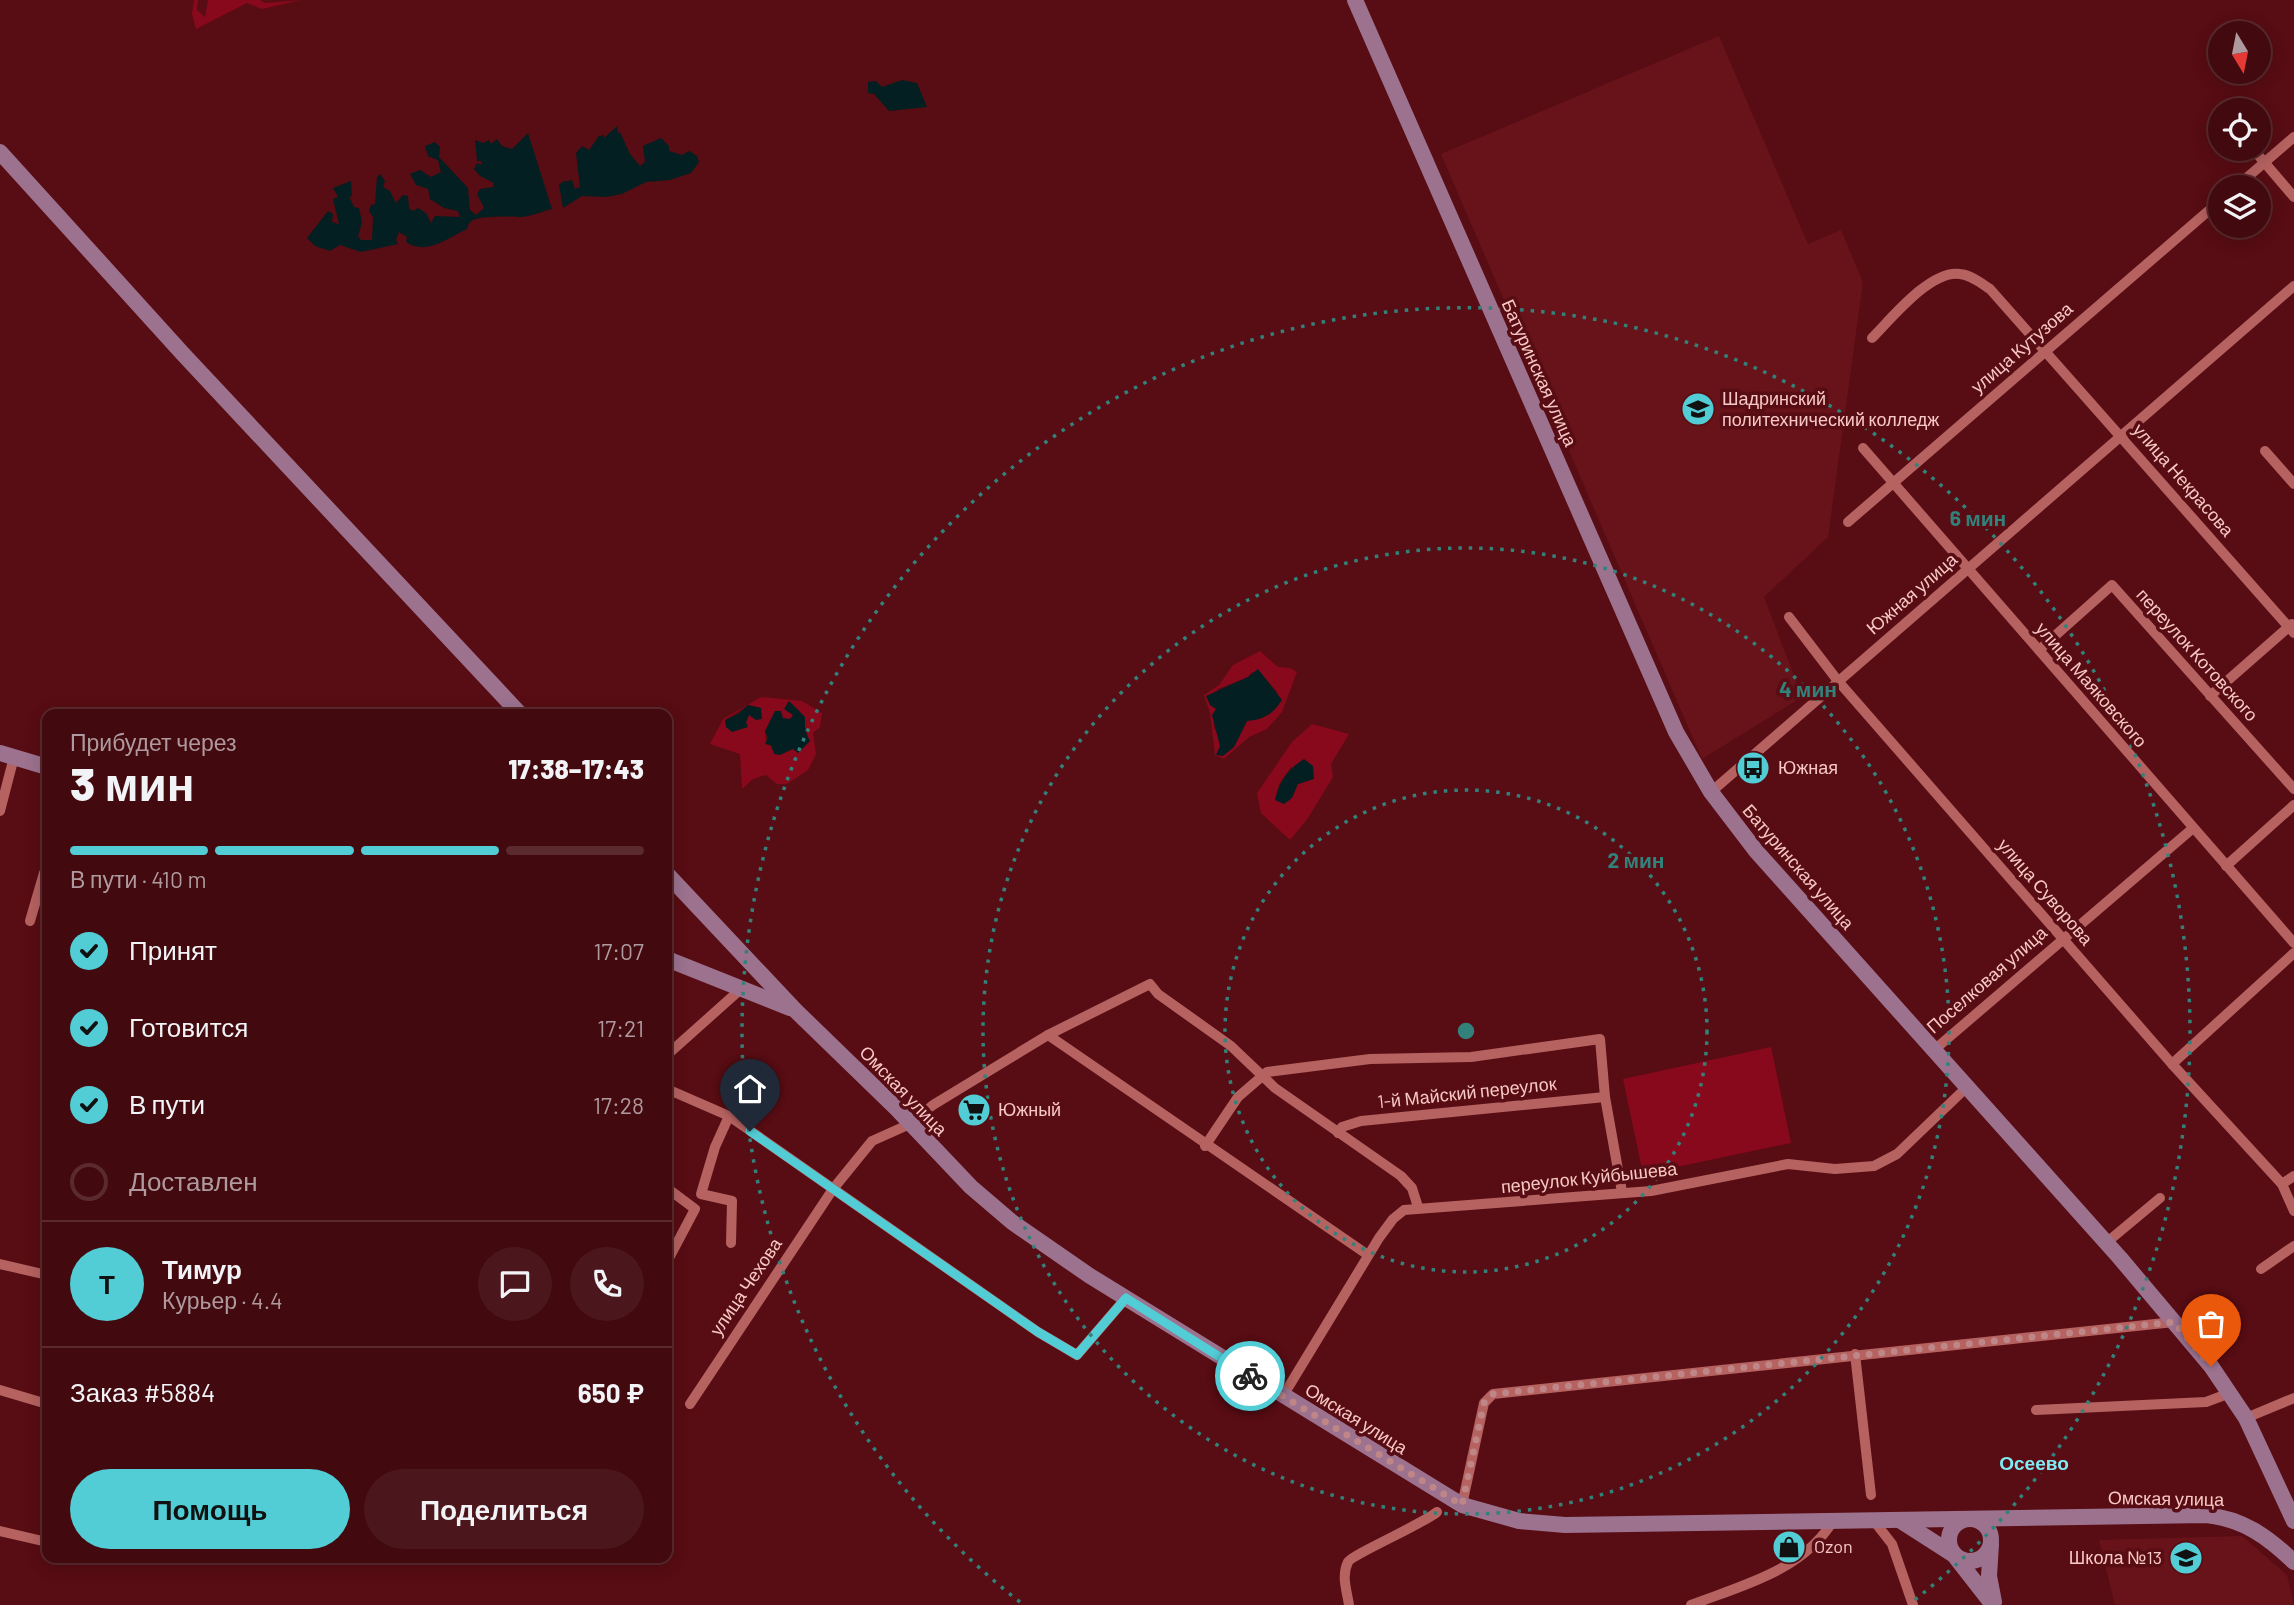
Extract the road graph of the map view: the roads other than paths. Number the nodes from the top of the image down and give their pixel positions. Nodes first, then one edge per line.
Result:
1 (1355, 0) edge
2 (2294, 137) edge
3 (0, 152) edge
4 (2266, 162) junction
5 (2250, 175) edge
6 (2294, 197) edge
7 (2208, 211) edge
8 (2294, 286) edge
9 (1872, 338) dead end
10 (2046, 350) junction
11 (2121, 436) junction
12 (1863, 448) dead end
13 (2265, 451) dead end
14 (1894, 483) junction
15 (2294, 484) edge
16 (1848, 522) dead end
17 (1969, 568) junction
18 (1789, 617) dead end
19 (2292, 628) edge
20 (2039, 650) junction
21 (1838, 681) junction
22 (2210, 696) junction
23 (515, 709) edge
24 (7, 755) edge
25 (42, 766) edge
26 (2294, 789) edge
27 (1711, 792) junction
28 (2294, 805) edge
29 (0, 811) edge
30 (2192, 829) junction
31 (2226, 866) junction
32 (672, 879) edge
33 (42, 880) edge
34 (30, 921) dead end
35 (2062, 938) junction
36 (2294, 943) edge
37 (2294, 953) edge
38 (672, 961) edge
39 (742, 988) junction
40 (795, 1010) junction
41 (1048, 1035) junction
42 (1934, 1050) junction
43 (672, 1051) edge
44 (2172, 1064) junction
45 (1261, 1076) junction
46 (1967, 1087) junction
47 (672, 1091) edge
48 (1605, 1097) junction
49 (729, 1116) junction
50 (910, 1124) junction
51 (1338, 1133) junction
52 (1205, 1146) junction
53 (2294, 1176) edge
54 (2283, 1184) junction
55 (832, 1189) junction
56 (672, 1192) edge
57 (1622, 1192) junction
58 (2160, 1198) dead end
59 (1418, 1207) junction
60 (2294, 1211) edge
61 (731, 1243) dead end
62 (2106, 1243) junction
63 (2294, 1246) edge
64 (672, 1253) edge
65 (1368, 1255) junction
66 (0, 1264) edge
67 (2261, 1269) dead end
68 (42, 1274) edge
69 (1126, 1298) junction
70 (2174, 1322) junction
71 (1855, 1354) junction
72 (0, 1390) edge
73 (2230, 1393) junction
74 (1283, 1396) junction
75 (2294, 1398) edge
76 (42, 1403) edge
77 (690, 1404) dead end
78 (2036, 1410) dead end
79 (2246, 1418) junction
80 (1871, 1495) dead end
81 (1462, 1505) junction
82 (1437, 1512) dead end
83 (1968, 1518) junction
84 (2024, 1518) junction
85 (1899, 1520) junction
86 (1833, 1521) junction
87 (1874, 1521) junction
88 (2294, 1521) edge
89 (0, 1531) edge
90 (42, 1541) edge
91 (1990, 1545) junction
92 (1954, 1555) junction
93 (2294, 1562) edge
94 (1349, 1605) edge
95 (1691, 1605) edge
96 (1913, 1605) edge
97 (1994, 1605) edge

1 - 27 street, Батуринская улица
2 - 4 street
3 - 23 street
4 - 5 street
4 - 6 street
7 - 10 street, улица Кутузова
8 - 11 street, Южная улица
9 - 10 street, улица Некрасова
10 - 11 street, улица Некрасова
10 - 14 street, улица Кутузова
11 - 17 street, Южная улица
11 - 19 street, улица Некрасова
12 - 14 street, улица Маяковского
13 - 15 street
14 - 16 street, улица Кутузова
14 - 17 street, улица Маяковского
17 - 20 street, улица Маяковского
17 - 21 street, Южная улица
18 - 21 street, улица Суворова
19 - 22 street
20 - 22 street, переулок Котовского
20 - 30 street, улица Маяковского
21 - 27 street, Южная улица
21 - 35 street, улица Суворова
22 - 26 street, переулок Котовского
24 - 25 street
24 - 29 street
27 - 42 street, Батуринская улица
28 - 31 street
30 - 31 street, улица Маяковского
30 - 35 street, Поселковая улица
31 - 36 street, улица Маяковского
32 - 40 street, Омская улица
33 - 34 street
35 - 42 street, Поселковая улица
35 - 44 street, улица Суворова
37 - 44 street
38 - 39 street
39 - 40 street
39 - 43 street
40 - 50 street, Омская улица
41 - 45 street, улица Чехова
41 - 50 street, улица Чехова
41 - 52 street
42 - 46 street, Батуринская улица
44 - 54 street, улица Суворова
45 - 48 street
45 - 51 street
45 - 52 street
46 - 57 street, переулок Куйбышева
46 - 62 street, Батуринская улица
47 - 49 street
48 - 51 street, 1-й Майский переулок
48 - 57 street
49 - 55 street
49 - 61 street
50 - 55 street, улица Чехова
50 - 69 street, Омская улица
51 - 59 street
52 - 65 street
53 - 54 street
54 - 60 street
55 - 69 street
55 - 77 street, улица Чехова
56 - 64 street
57 - 59 street, переулок Куйбышева
58 - 62 street
59 - 65 street
62 - 70 street, Батуринская улица
63 - 67 street
65 - 74 street
66 - 68 street
69 - 74 street, Омская улица
70 - 71 street
70 - 73 street, Батуринская улица
71 - 80 street
71 - 81 street
72 - 76 street
73 - 78 street
73 - 79 street, Батуринская улица
74 - 81 street, Омская улица
75 - 79 street
79 - 88 street, Батуринская улица
81 - 86 street, Омская улица
82 - 94 street
83 - 84 street, Омская улица
83 - 85 street, Омская улица
83 - 91 street
83 - 92 street
84 - 91 street
84 - 93 street, Омская улица
85 - 87 street, Омская улица
85 - 92 street
86 - 87 street, Омская улица
86 - 95 street
87 - 96 street
89 - 90 street
91 - 92 street
91 - 97 street
92 - 97 street

